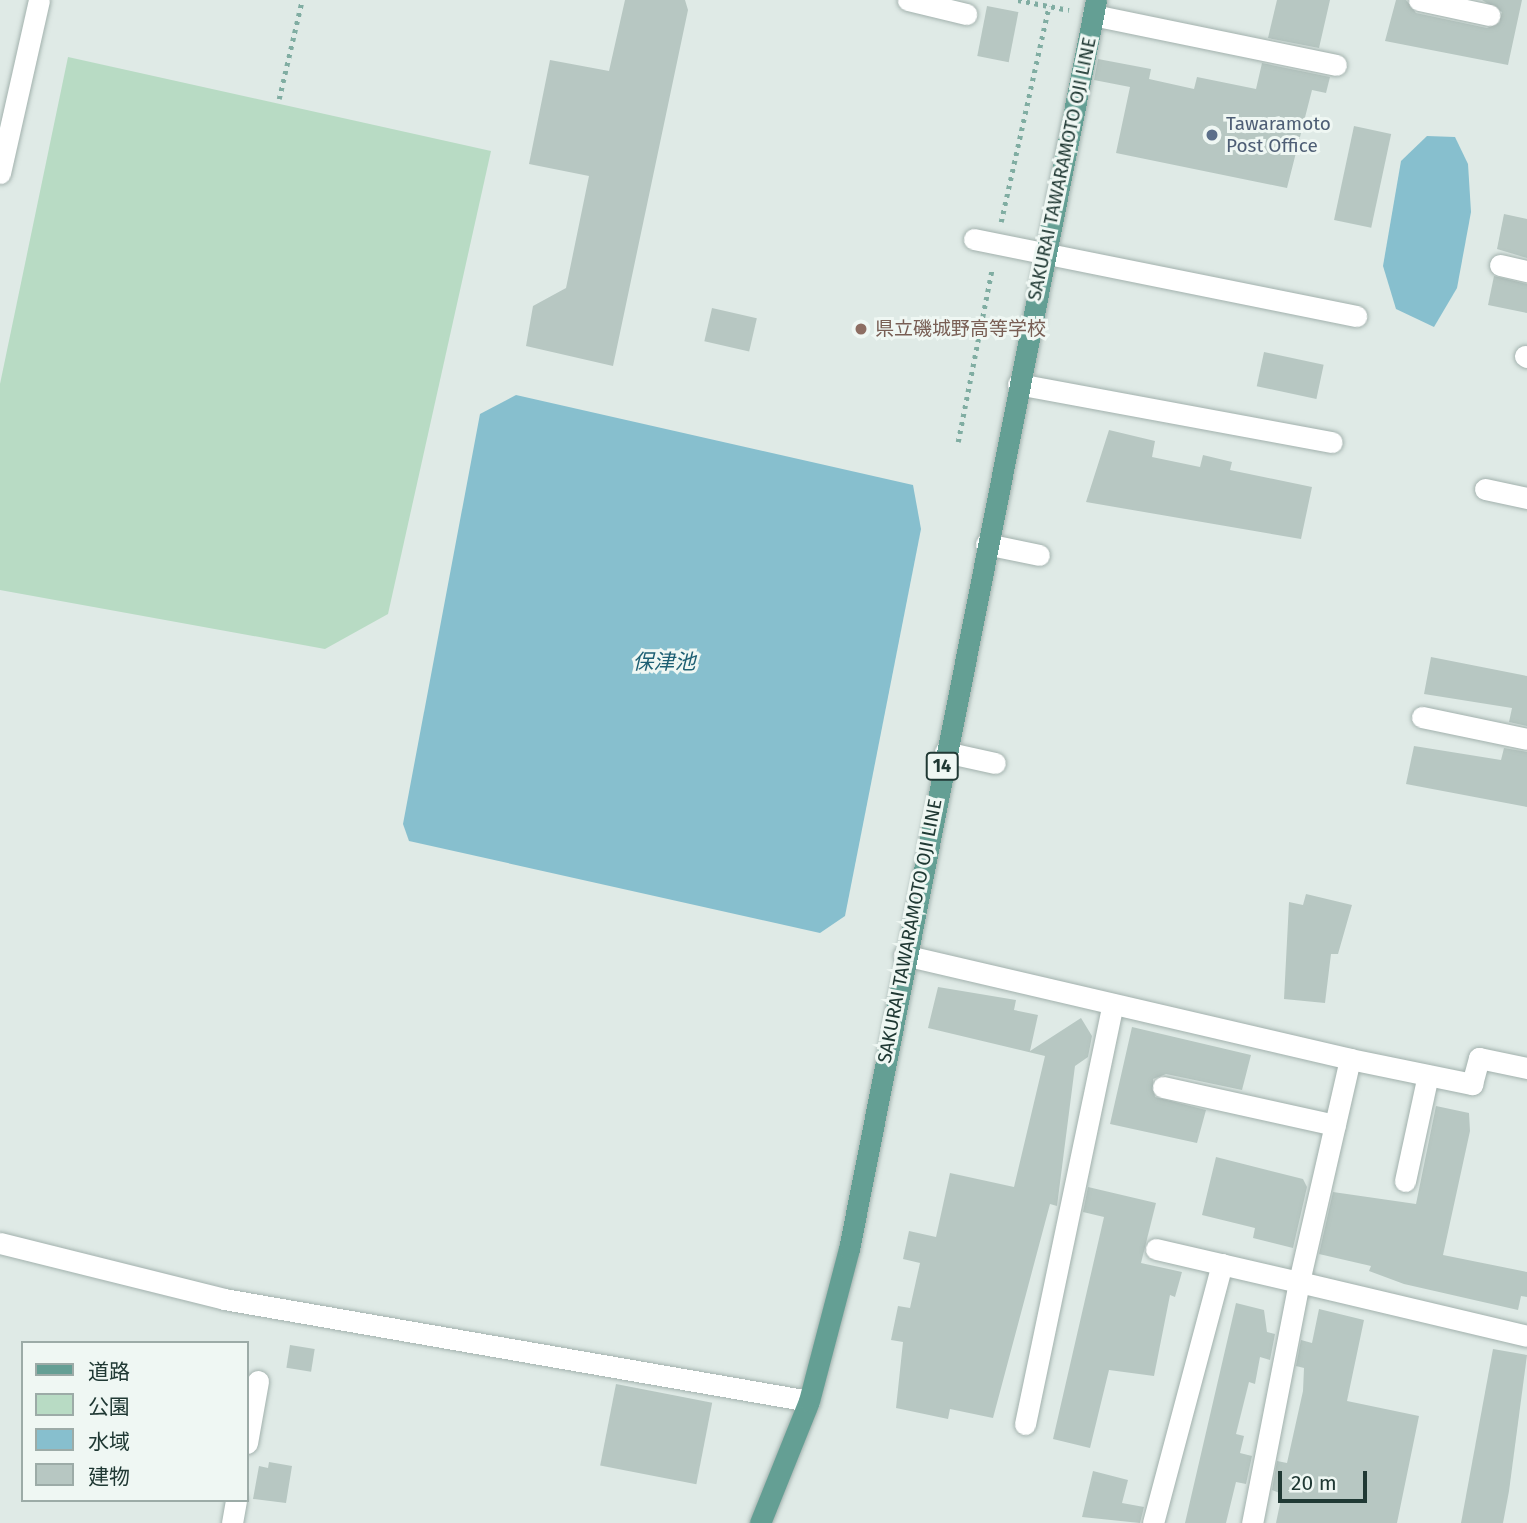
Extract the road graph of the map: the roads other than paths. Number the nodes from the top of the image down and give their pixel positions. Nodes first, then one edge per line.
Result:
1 (39, 0) edge
2 (908, 0) edge
3 (1419, 0) edge
4 (1095, 8) edge
5 (967, 13) dead end
6 (1489, 15) dead end
7 (1336, 65) dead end
8 (0, 173) edge
9 (974, 239) dead end
10 (1044, 256) junction
11 (1500, 265) dead end
12 (1527, 271) edge
13 (1356, 316) dead end
14 (1018, 384) junction
15 (1332, 442) dead end
16 (1485, 489) dead end
17 (1527, 498) edge
18 (986, 544) junction
19 (1039, 555) dead end
20 (1422, 717) dead end
21 (1527, 739) edge
22 (945, 752) junction
23 (995, 763) dead end
24 (904, 956) junction
25 (1112, 1006) junction
26 (1350, 1059) junction
27 (1527, 1068) edge
28 (1428, 1075) junction
29 (1163, 1087) dead end
30 (1335, 1125) junction
31 (1405, 1181) dead end
32 (0, 1243) edge
33 (1156, 1249) dead end
34 (1222, 1264) junction
35 (1299, 1282) junction
36 (1527, 1336) edge
37 (258, 1381) dead end
38 (809, 1401) junction
39 (1025, 1424) dead end
40 (248, 1437) edge
41 (236, 1502) edge
42 (232, 1523) edge
43 (760, 1523) edge
44 (1153, 1523) edge
45 (1252, 1523) edge

1 - 8 street
2 - 5 street
3 - 6 street
4 - 7 street
4 - 10 main road, SAKURAI TAWARAMOTO OJI LINE / 14
9 - 10 street
10 - 13 street
10 - 14 main road, SAKURAI TAWARAMOTO OJI LINE / 14
11 - 12 street
14 - 15 street
14 - 18 main road, SAKURAI TAWARAMOTO OJI LINE / 14
16 - 17 street
18 - 19 street
18 - 22 main road, SAKURAI TAWARAMOTO OJI LINE / 14
20 - 21 street
22 - 23 street
22 - 24 main road, SAKURAI TAWARAMOTO OJI LINE / 14
24 - 25 street
24 - 38 main road, SAKURAI TAWARAMOTO OJI LINE / 14
25 - 26 street
25 - 39 street
26 - 28 street
26 - 30 street
27 - 28 street
28 - 31 street
29 - 30 street
30 - 35 street
32 - 38 street
33 - 34 street
34 - 35 street
34 - 44 street
35 - 36 street
35 - 45 street
37 - 40 street
38 - 43 main road, SAKURAI TAWARAMOTO OJI LINE / 14
41 - 42 street

